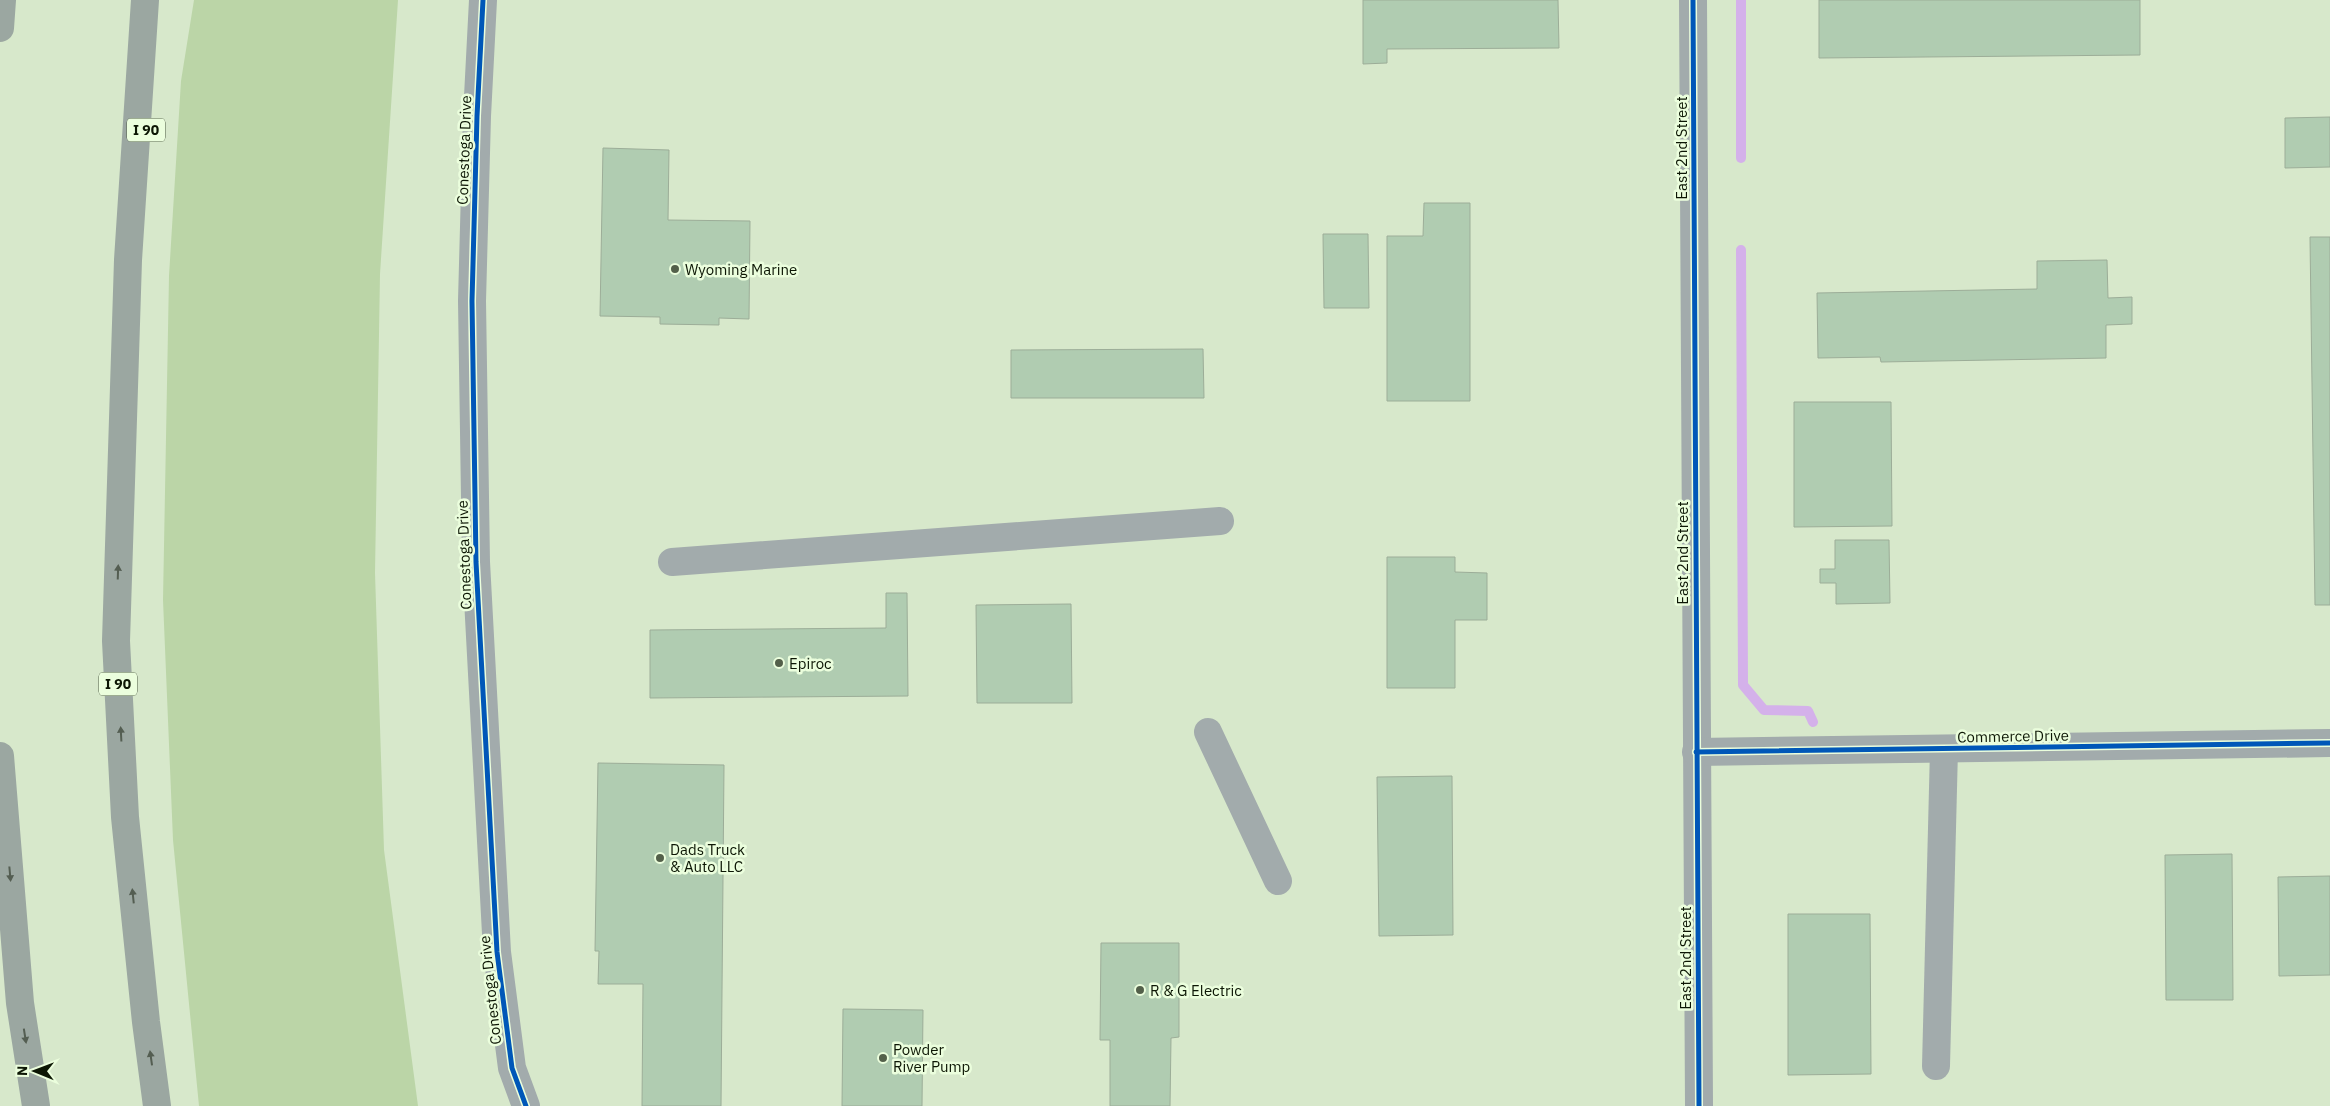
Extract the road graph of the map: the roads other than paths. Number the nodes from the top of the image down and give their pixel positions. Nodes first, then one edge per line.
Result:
1 (2, 0) edge
2 (145, 0) edge
3 (164, 0) edge
4 (483, 0) edge
5 (1693, 0) edge
6 (0, 28) edge
7 (128, 260) junction
8 (1220, 521) dead end
9 (672, 562) dead end
10 (1208, 732) dead end
11 (2330, 743) edge
12 (1944, 749) junction
13 (1696, 752) junction
14 (0, 756) edge
15 (1278, 881) dead end
16 (1936, 1066) dead end
17 (36, 1106) edge
18 (157, 1106) edge
19 (526, 1106) edge
20 (1698, 1106) edge

1 - 6 highway
2 - 7 highway, I 90
3 - 7 highway, I 90
4 - 19 street, Conestoga Drive
5 - 13 street, East 2nd Street
18 -> 7 highway, I 90
8 - 9 street
10 - 15 street
11 - 12 street, Commerce Drive
12 - 13 street, Commerce Drive
12 - 16 street
13 - 20 street, East 2nd Street
14 -> 17 highway

